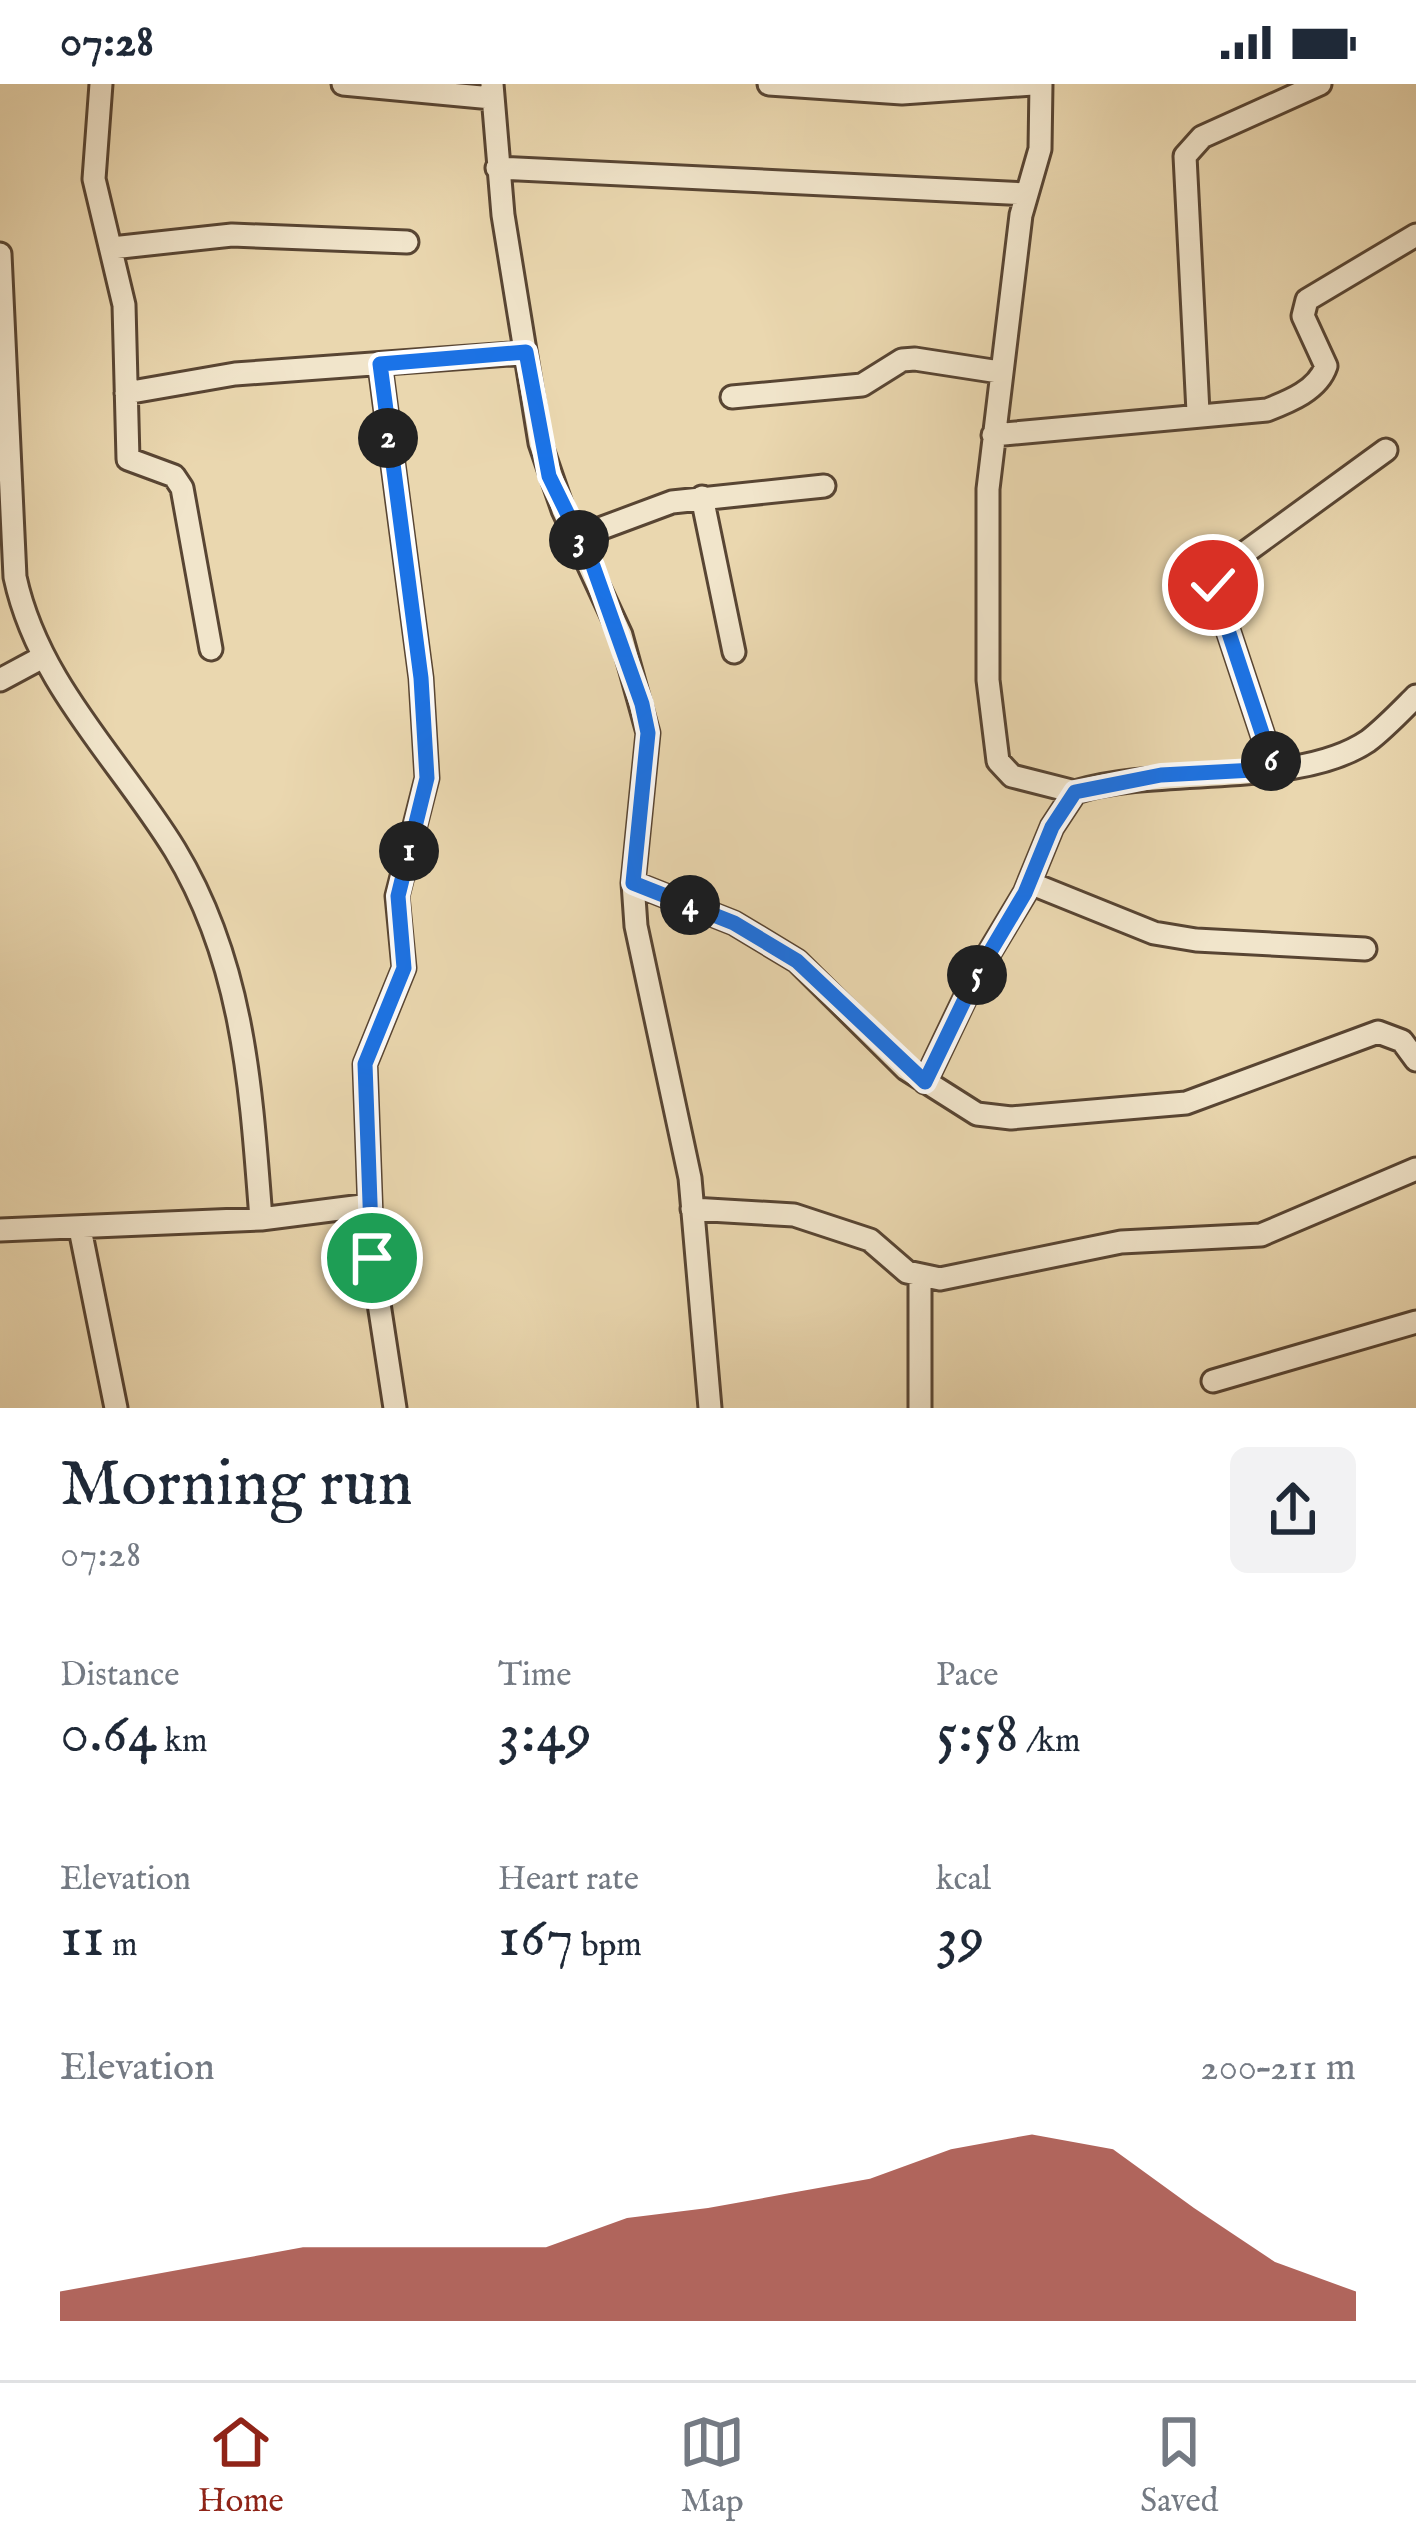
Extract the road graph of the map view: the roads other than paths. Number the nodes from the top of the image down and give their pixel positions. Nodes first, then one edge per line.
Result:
1 (101, 84) edge
2 (343, 84) edge
3 (770, 84) edge
4 (1037, 84) edge
5 (1320, 84) edge
6 (492, 91) edge
7 (497, 168) junction
8 (1028, 194) junction
9 (1416, 235) edge
10 (407, 242) dead end
11 (112, 248) junction
12 (0, 254) edge
13 (526, 352) junction
14 (380, 364) junction
15 (999, 372) junction
16 (126, 393) junction
17 (732, 397) dead end
18 (1198, 412) junction
19 (993, 435) junction
20 (1386, 450) dead end
21 (824, 486) dead end
22 (702, 497) junction
23 (578, 537) junction
24 (7, 579) edge
25 (211, 650) dead end
26 (734, 652) dead end
27 (40, 658) junction
28 (0, 680) edge
29 (1416, 696) edge
30 (1274, 769) junction
31 (1075, 792) junction
32 (633, 883) junction
33 (1030, 883) junction
34 (1365, 950) dead end
35 (1416, 1060) edge
36 (925, 1082) junction
37 (1416, 1169) edge
38 (370, 1205) junction
39 (692, 1209) junction
40 (261, 1219) junction
41 (80, 1229) junction
42 (0, 1230) edge
43 (920, 1277) junction
44 (1416, 1322) edge
45 (1213, 1381) dead end
46 (116, 1408) edge
47 (395, 1408) edge
48 (710, 1408) edge
49 (920, 1408) edge

1 - 11 street
2 - 6 street
3 - 4 street
4 - 8 street
5 - 18 street
6 - 7 street
7 - 8 street
7 - 13 street
8 - 15 street
9 - 18 street
10 - 11 street
11 - 16 street
12 - 24 street
13 - 14 street
13 - 23 street
14 - 16 street
14 - 38 street
15 - 17 street
15 - 19 street
16 - 25 street
18 - 19 street
19 - 31 street
20 - 30 street
21 - 22 street
22 - 23 street
22 - 26 street
23 - 32 street
24 - 27 street
27 - 28 street
27 - 40 street
29 - 30 street
30 - 31 street
31 - 33 street
32 - 36 street
32 - 39 street
33 - 34 street
33 - 36 street
35 - 36 street
37 - 43 street
38 - 40 street
38 - 47 street
39 - 43 street
39 - 48 street
40 - 41 street
41 - 42 street
41 - 46 street
43 - 49 street
44 - 45 street

